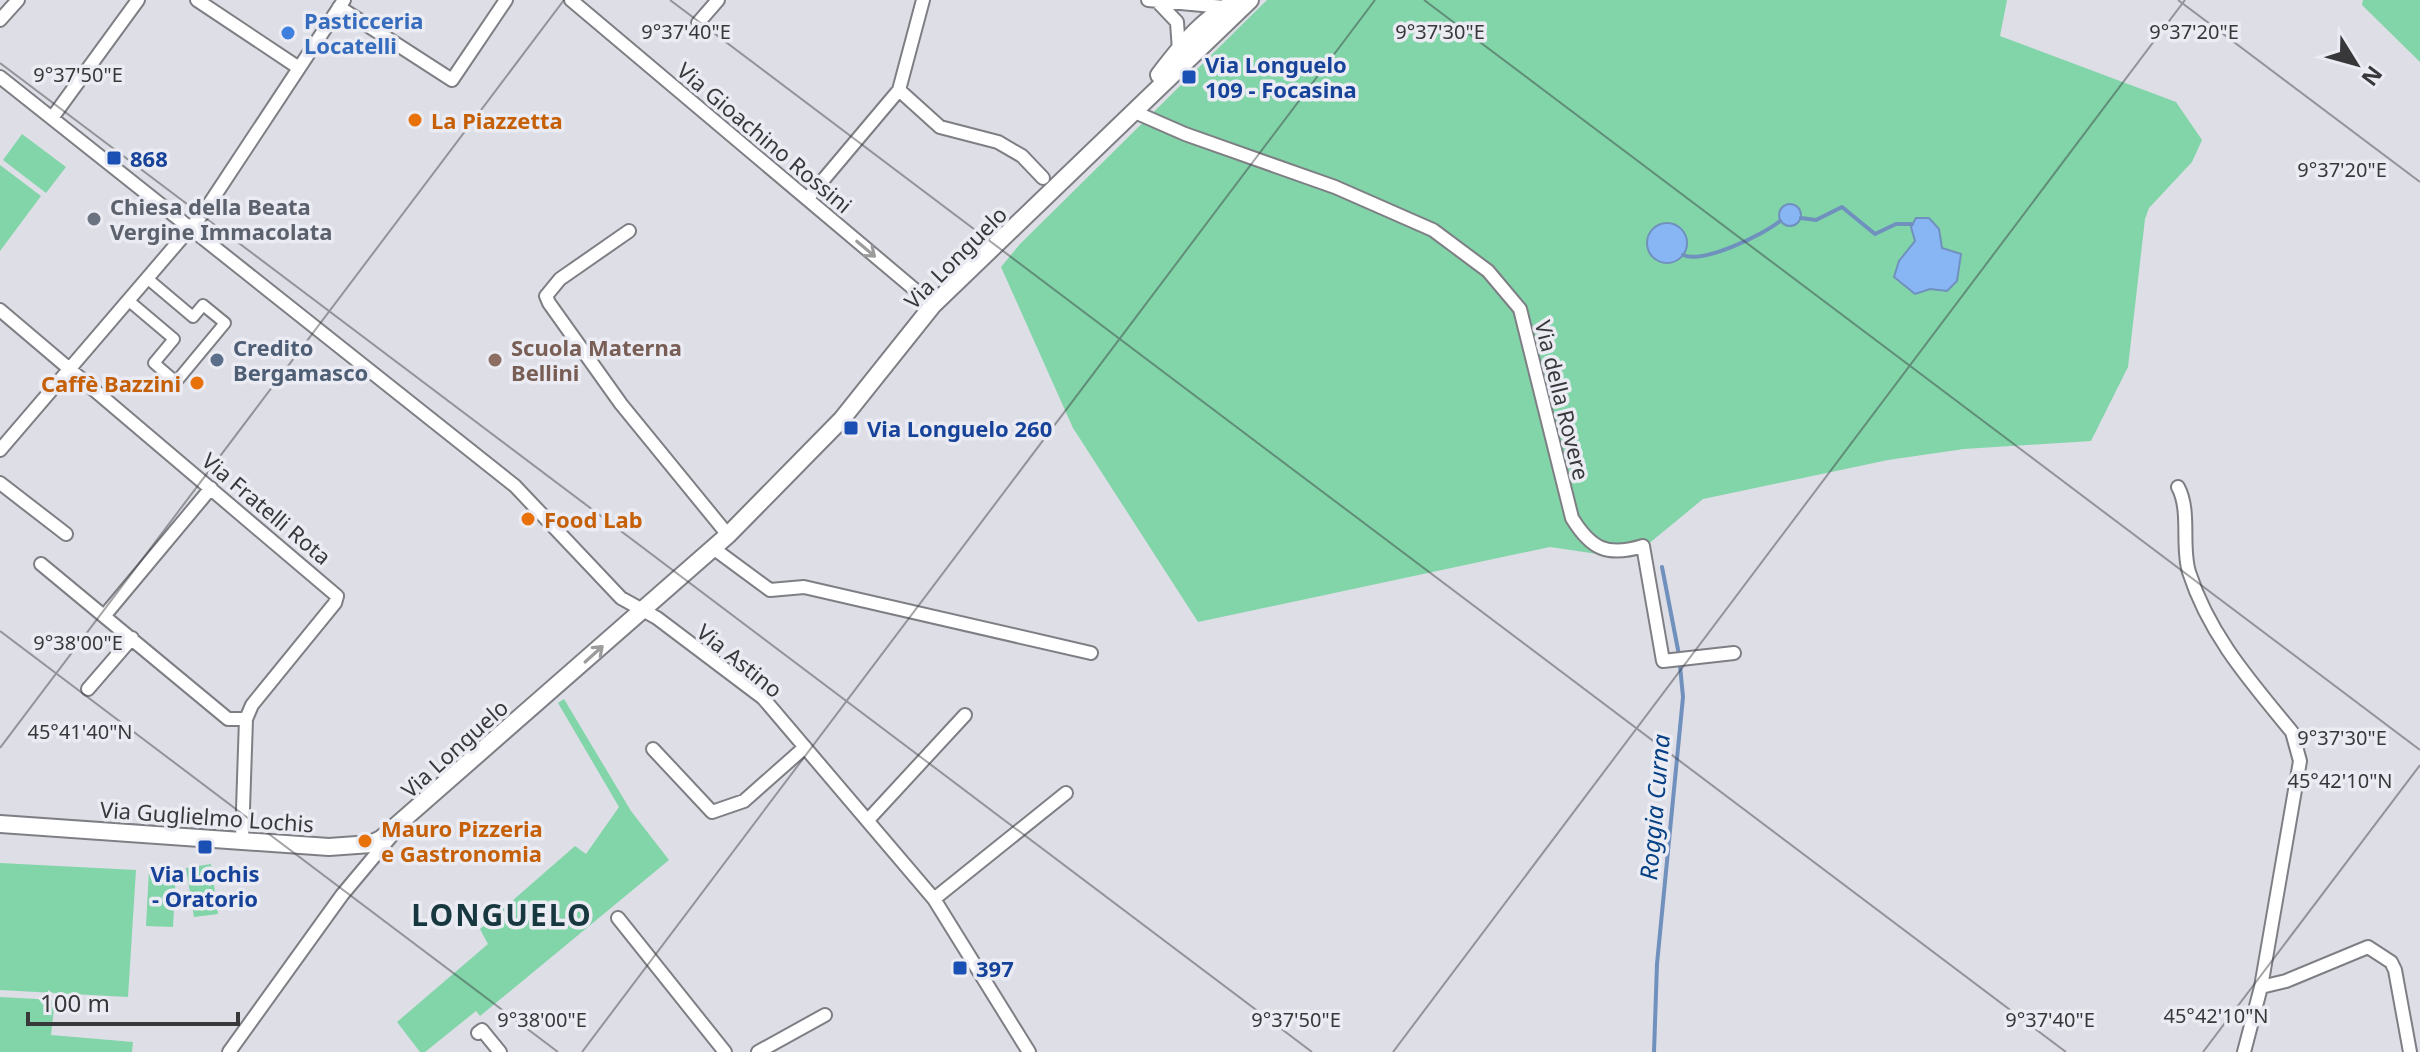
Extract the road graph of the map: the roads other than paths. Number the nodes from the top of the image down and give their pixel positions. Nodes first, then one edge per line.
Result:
1 (18, 0) edge
2 (138, 0) edge
3 (197, 0) edge
4 (506, 0) edge
5 (571, 0) edge
6 (718, 0) edge
7 (923, 0) edge
8 (1241, 0) edge
9 (1250, 0) edge
10 (1153, 1) edge
11 (341, 4) edge
12 (1224, 7) junction
13 (0, 20) edge
14 (698, 23) dead end
15 (1180, 47) junction
16 (296, 66) junction
17 (0, 77) edge
18 (1159, 88) junction
19 (899, 90) junction
20 (1137, 113) junction
21 (52, 118) junction
22 (1103, 144) junction
23 (1043, 178) dead end
24 (808, 198) junction
25 (191, 228) junction
26 (629, 231) dead end
27 (148, 279) junction
28 (129, 301) junction
29 (933, 305) junction
30 (0, 310) edge
31 (69, 369) junction
32 (0, 450) edge
33 (0, 483) edge
34 (2178, 487) dead end
35 (211, 488) junction
36 (66, 534) dead end
37 (728, 535) junction
38 (713, 548) junction
39 (41, 564) dead end
40 (644, 610) junction
41 (105, 615) junction
42 (132, 638) junction
43 (1091, 653) dead end
44 (1734, 653) dead end
45 (88, 689) dead end
46 (965, 715) dead end
47 (246, 719) junction
48 (805, 747) junction
49 (653, 749) dead end
50 (1066, 793) dead end
51 (868, 820) junction
52 (404, 822) junction
53 (0, 824) edge
54 (242, 839) junction
55 (329, 847) junction
56 (342, 895) junction
57 (934, 899) junction
58 (618, 918) dead end
59 (2261, 987) junction
60 (825, 1015) dead end
61 (480, 1031) dead end
62 (229, 1052) edge
63 (500, 1052) edge
64 (725, 1052) edge
65 (758, 1052) edge
66 (1029, 1052) edge
67 (2244, 1052) edge
68 (2410, 1052) edge

1 - 13 street
2 - 21 street
3 - 16 street
4 - 11 street
5 - 24 street, Via Gioachino Rossini
6 - 14 street
7 - 19 street
8 - 12 street, Via Longuelo
9 - 18 street, Via Longuelo
10 - 12 street
10 - 15 street
11 - 16 street
12 - 15 street, Via Longuelo
15 - 18 street
15 - 22 street, Via Longuelo
16 - 25 street
17 - 21 street, Via Astino
18 - 20 street, Via Longuelo
19 - 23 street
19 - 24 street
20 - 22 street, Via Longuelo
20 - 44 street, Via della Rovere
21 - 25 street, Via Astino
22 - 29 street, Via Longuelo
24 -> 29 street, Via Gioachino Rossini
25 - 27 street
25 - 40 street, Via Astino
26 - 37 street
27 - 28 street
27 - 28 street
28 - 31 street
29 - 37 street, Via Longuelo
30 - 31 street, Via Fratelli Rota
31 - 32 street
31 - 35 street, Via Fratelli Rota
33 - 36 street
34 - 59 street
35 - 41 street
35 - 47 street, Via Fratelli Rota
37 - 38 street, Via Longuelo
38 - 40 street, Via Longuelo
38 - 43 street
39 - 41 street
40 - 48 street, Via Astino
52 -> 40 street, Via Longuelo
41 - 42 street
42 - 45 street
42 - 47 street
46 - 51 street
47 - 54 street
48 - 49 street
48 - 51 street, Via Astino
50 - 57 street
51 - 57 street, Via Astino
52 - 55 street, Via Guglielmo Lochis
52 - 56 street, Via Longuelo
53 - 54 street, Via Guglielmo Lochis
54 - 55 street, Via Guglielmo Lochis
55 - 56 street
56 - 62 street, Via Longuelo
57 - 66 street, Via Astino
58 - 64 street
59 - 67 street
59 - 68 street
60 - 65 street
61 - 63 street

